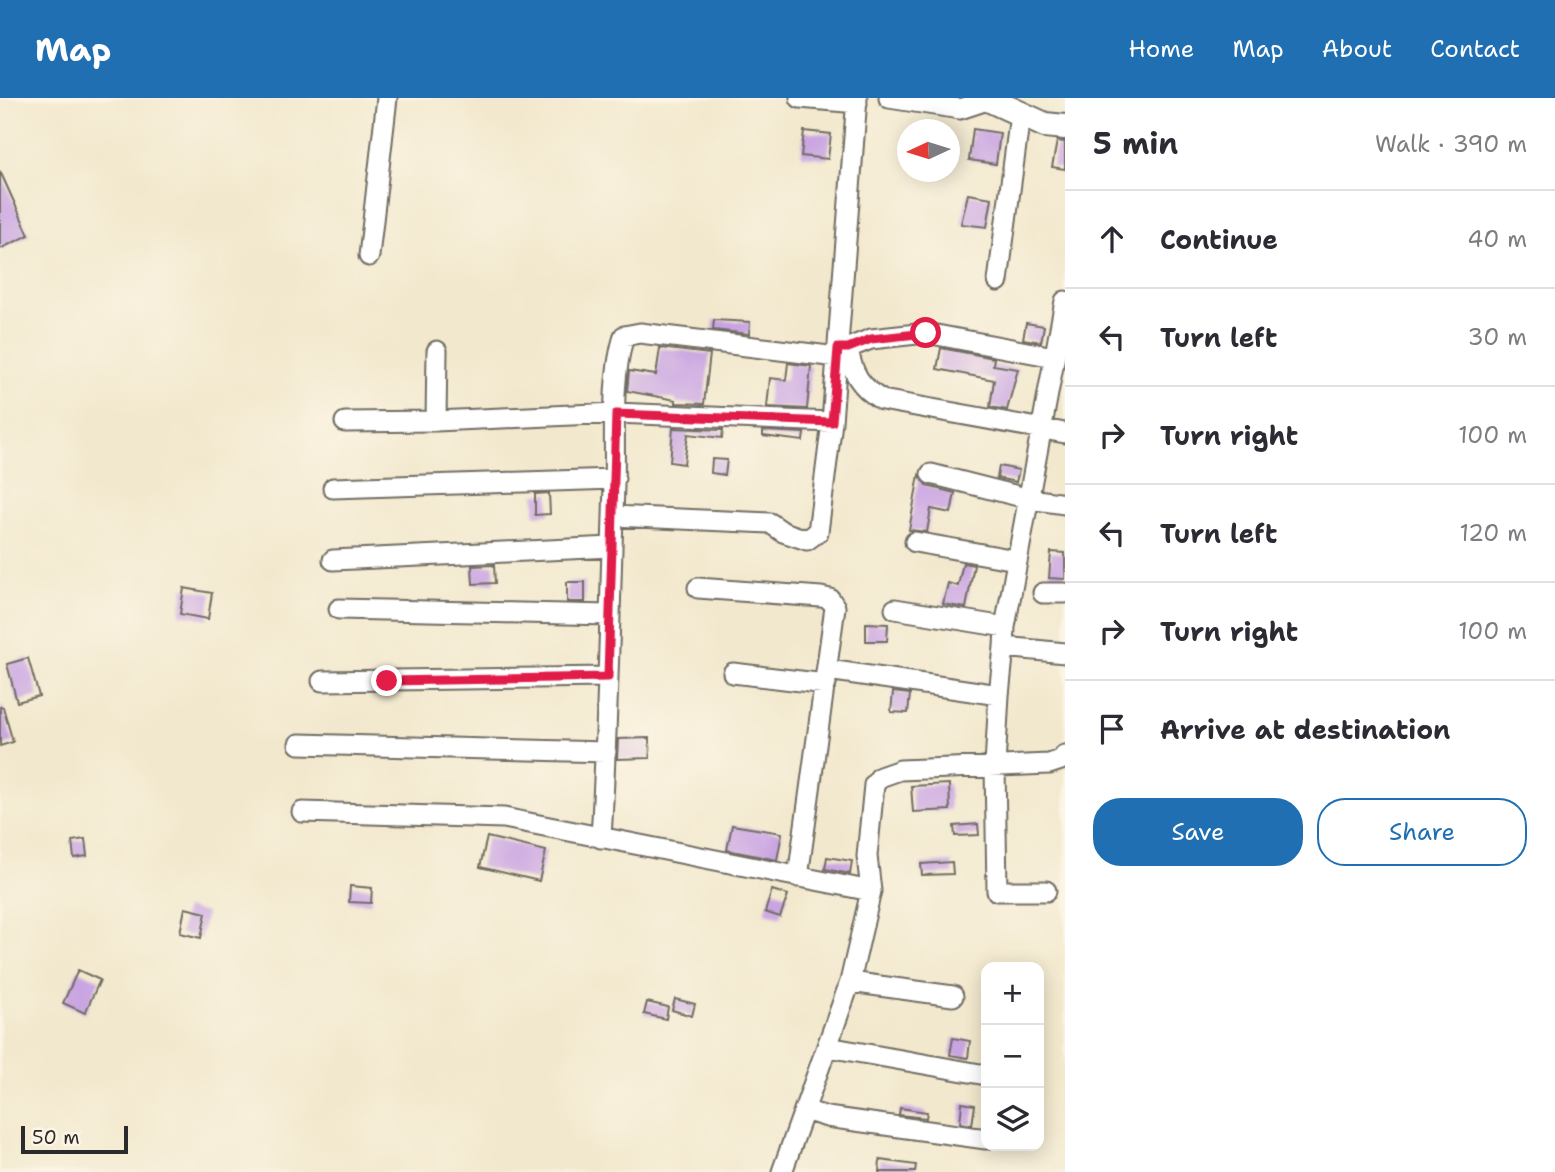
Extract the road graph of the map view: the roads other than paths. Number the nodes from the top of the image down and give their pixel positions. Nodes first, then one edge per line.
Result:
1 (387, 98) edge
2 (800, 98) edge
3 (889, 98) edge
4 (987, 99) edge
5 (857, 100) edge
6 (1020, 115) junction
7 (1065, 127) edge
8 (369, 256) dead end
9 (998, 281) dead end
10 (1065, 301) edge
11 (437, 351) dead end
12 (841, 351) junction
13 (1054, 357) junction
14 (616, 414) junction
15 (436, 421) junction
16 (345, 422) dead end
17 (832, 422) junction
18 (1042, 429) junction
19 (1065, 433) edge
20 (931, 474) dead end
21 (615, 480) junction
22 (333, 488) dead end
23 (1030, 499) junction
24 (1065, 504) edge
25 (613, 516) junction
26 (915, 542) dead end
27 (612, 547) junction
28 (333, 560) dead end
29 (1016, 560) junction
30 (698, 588) dead end
31 (1043, 593) dead end
32 (1065, 593) edge
33 (339, 609) dead end
34 (895, 609) dead end
35 (610, 615) junction
36 (1005, 627) junction
37 (1004, 647) junction
38 (1065, 653) edge
39 (733, 673) dead end
40 (608, 677) junction
41 (827, 677) junction
42 (322, 681) dead end
43 (999, 695) junction
44 (299, 744) dead end
45 (606, 752) junction
46 (1063, 761) edge
47 (995, 766) junction
48 (302, 812) dead end
49 (601, 838) junction
50 (798, 877) junction
51 (871, 891) junction
52 (1046, 891) dead end
53 (850, 982) junction
54 (953, 996) dead end
55 (828, 1047) junction
56 (981, 1074) edge
57 (804, 1110) junction
58 (981, 1138) edge
59 (782, 1172) edge

1 - 8 street
2 - 5 street
3 - 4 street
4 - 6 main road
5 - 12 street
6 - 7 main road
6 - 9 street
10 - 13 street
11 - 15 street
12 - 13 street
12 - 14 street
12 - 17 street
12 - 18 street
13 - 18 street
14 - 15 street
14 - 17 street
14 - 21 street
15 - 16 street
17 - 25 street
18 - 19 street
18 - 23 street
20 - 23 street
21 - 22 street
21 - 25 street
23 - 24 street
23 - 29 street
25 - 27 street
26 - 29 street
27 - 28 street
27 - 35 street
29 - 36 street
30 - 41 street
31 - 32 street
33 - 35 street
34 - 36 street
35 - 40 street
36 - 37 street
37 - 38 street
37 - 43 street
39 - 41 street
40 - 42 street
40 - 45 street
41 - 43 street
41 - 50 street
43 - 47 street
44 - 45 street
45 - 49 street
46 - 47 street
47 - 51 street
47 - 52 street
48 - 49 street
49 - 50 street
50 - 51 street
51 - 53 street
53 - 54 street
53 - 55 street
55 - 56 street
55 - 57 street
57 - 58 street
57 - 59 street

